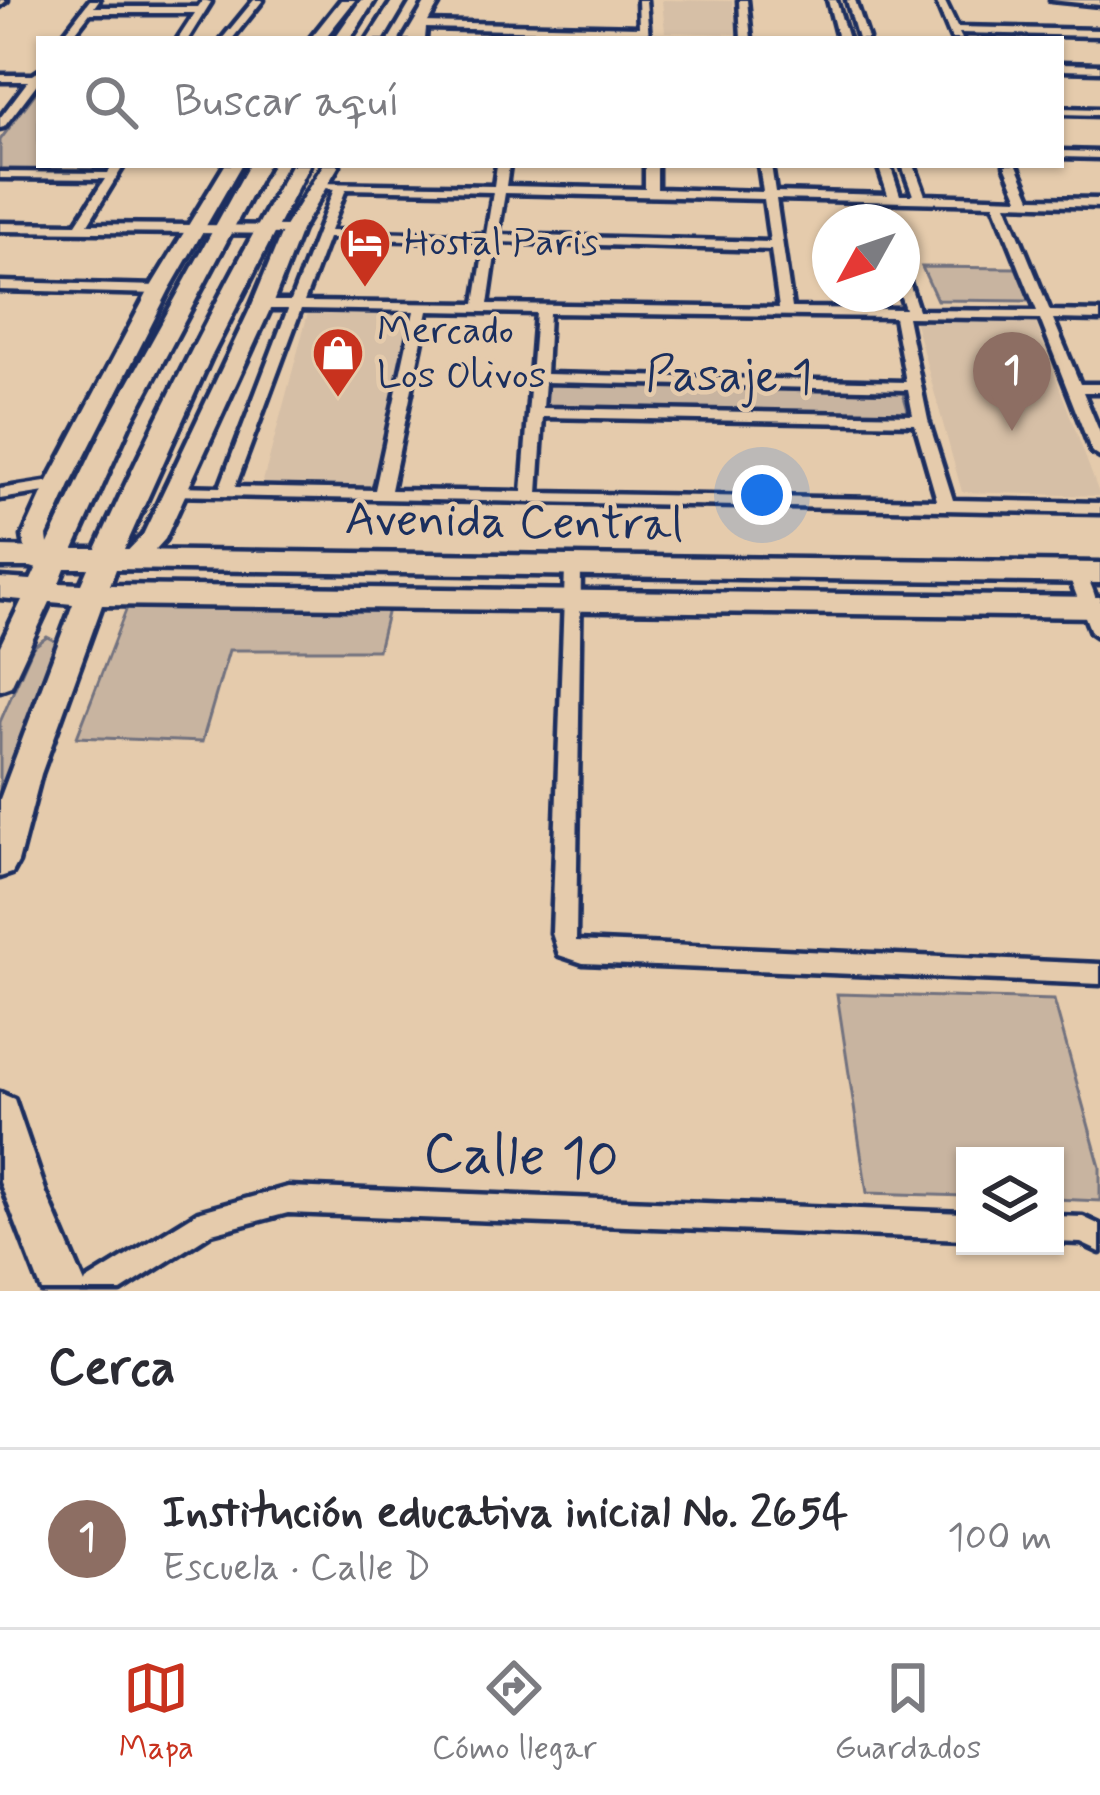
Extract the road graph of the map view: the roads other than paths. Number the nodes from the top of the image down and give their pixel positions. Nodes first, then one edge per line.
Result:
1 (95, 0) edge
2 (259, 0) edge
3 (347, 0) edge
4 (368, 0) edge
5 (400, 0) edge
6 (434, 0) edge
7 (642, 0) edge
8 (743, 0) edge
9 (832, 0) edge
10 (851, 0) edge
11 (940, 0) edge
12 (1058, 0) edge
13 (1100, 1) edge
14 (205, 5) edge
15 (88, 10) junction
16 (1100, 33) edge
17 (418, 34) edge
18 (643, 34) edge
19 (956, 35) edge
20 (67, 36) edge
21 (185, 36) edge
22 (229, 36) edge
23 (319, 36) edge
24 (344, 36) edge
25 (378, 36) edge
26 (746, 36) edge
27 (842, 36) edge
28 (862, 36) edge
29 (1064, 67) edge
30 (1100, 68) edge
31 (36, 77) edge
32 (0, 78) edge
33 (36, 80) edge
34 (1064, 111) edge
35 (1100, 112) edge
36 (0, 125) edge
37 (1064, 154) edge
38 (1100, 154) edge
39 (231, 168) edge
40 (256, 168) edge
41 (298, 168) edge
42 (329, 168) edge
43 (379, 168) edge
44 (502, 168) edge
45 (650, 168) edge
46 (766, 168) edge
47 (885, 168) edge
48 (909, 168) edge
49 (1012, 168) edge
50 (117, 169) edge
51 (0, 175) edge
52 (319, 185) junction
53 (341, 186) junction
54 (373, 186) junction
55 (499, 189) junction
56 (651, 193) junction
57 (771, 196) junction
58 (896, 199) junction
59 (921, 200) junction
60 (999, 201) junction
61 (1027, 202) junction
62 (1100, 203) edge
63 (0, 227) edge
64 (80, 227) junction
65 (195, 228) junction
66 (225, 229) junction
67 (264, 230) junction
68 (292, 230) junction
69 (322, 234) junction
70 (491, 239) junction
71 (777, 246) junction
72 (0, 286) edge
73 (159, 290) junction
74 (262, 305) junction
75 (297, 305) junction
76 (422, 307) junction
77 (481, 308) junction
78 (543, 308) junction
79 (786, 312) junction
80 (906, 314) junction
81 (1046, 316) junction
82 (1100, 316) edge
83 (539, 378) junction
84 (914, 386) junction
85 (1076, 388) junction
86 (1100, 388) edge
87 (536, 412) junction
88 (921, 420) junction
89 (1095, 426) edge
90 (1100, 452) edge
91 (58, 485) junction
92 (175, 491) junction
93 (226, 491) junction
94 (0, 494) edge
95 (382, 494) junction
96 (530, 494) junction
97 (946, 503) junction
98 (1100, 508) edge
99 (0, 557) edge
100 (46, 560) junction
101 (116, 562) junction
102 (573, 569) junction
103 (1088, 572) edge
104 (0, 588) edge
105 (41, 591) junction
106 (89, 596) junction
107 (572, 602) junction
108 (1097, 615) edge
109 (0, 678) edge
110 (0, 862) edge
111 (1100, 974) edge
112 (0, 1113) edge
113 (956, 1226) edge
114 (1064, 1230) edge
115 (1100, 1240) edge
116 (65, 1291) edge
117 (96, 1291) edge

1 - 15 street
2 - 22 street
3 - 23 main road
4 - 24 main road
5 - 25 main road
6 - 17 main road
7 - 18 street
8 - 26 street
9 - 27 street
10 - 28 street
11 - 19 street
12 - 13 main road
14 - 15 street
14 - 21 street
15 - 20 street
16 - 19 street
17 - 18 street
29 - 30 street
31 - 32 street
33 - 36 street
34 - 35 street
37 - 38 street
39 - 65 main road
40 - 66 main road
41 - 67 main road
42 - 52 main road
43 - 54 street
44 - 55 street
45 - 56 street
46 - 57 street
47 - 58 street
48 - 59 street
49 - 61 street
50 - 51 street
50 - 64 street
52 - 53 street
52 - 68 main road
53 - 54 street
53 - 69 street
54 - 55 street
55 - 56 street
55 - 70 street
56 - 57 street
57 - 58 street
57 - 71 street
58 - 59 street
59 - 60 street
60 - 61 street
60 - 81 street
61 - 62 street
63 - 64 street
64 - 65 street
65 - 66 street
65 - 73 main road
66 - 67 street
66 - 100 main road
67 - 68 street
67 - 101 main road
68 - 74 main road
69 - 70 street
69 - 75 street
70 - 71 street
70 - 77 street
71 - 79 street
72 - 73 street
73 - 91 main road
74 - 75 street
74 - 92 main road
75 - 76 street
75 - 93 street
76 - 77 street
76 - 95 street
77 - 78 street
78 - 79 street
78 - 83 street
79 - 80 street
80 - 81 street
80 - 84 street
81 - 82 street
81 - 85 street
83 - 84 street, Pasaje 1
83 - 87 street
84 - 88 street
85 - 86 street
85 - 89 street
87 - 88 street, Pasaje 1
87 - 96 street
88 - 97 street
89 - 90 street
91 - 94 street
91 - 100 main road
92 - 93 street
92 - 101 main road
93 - 95 street
95 - 96 street
96 - 97 street
97 - 98 street
99 - 100 main road, Avenida Central
100 - 101 main road, Avenida Central
100 - 105 main road
101 - 102 main road, Avenida Central
101 - 106 main road
102 - 103 main road, Avenida Central
102 - 107 street
103 - 108 street
104 - 105 main road, Avenida Central
105 - 106 main road, Avenida Central
105 - 109 main road
106 - 107 main road, Avenida Central
106 - 110 main road
107 - 108 main road, Avenida Central
107 - 111 street
112 - 116 main road
113 - 117 street, Calle 10
114 - 115 street

